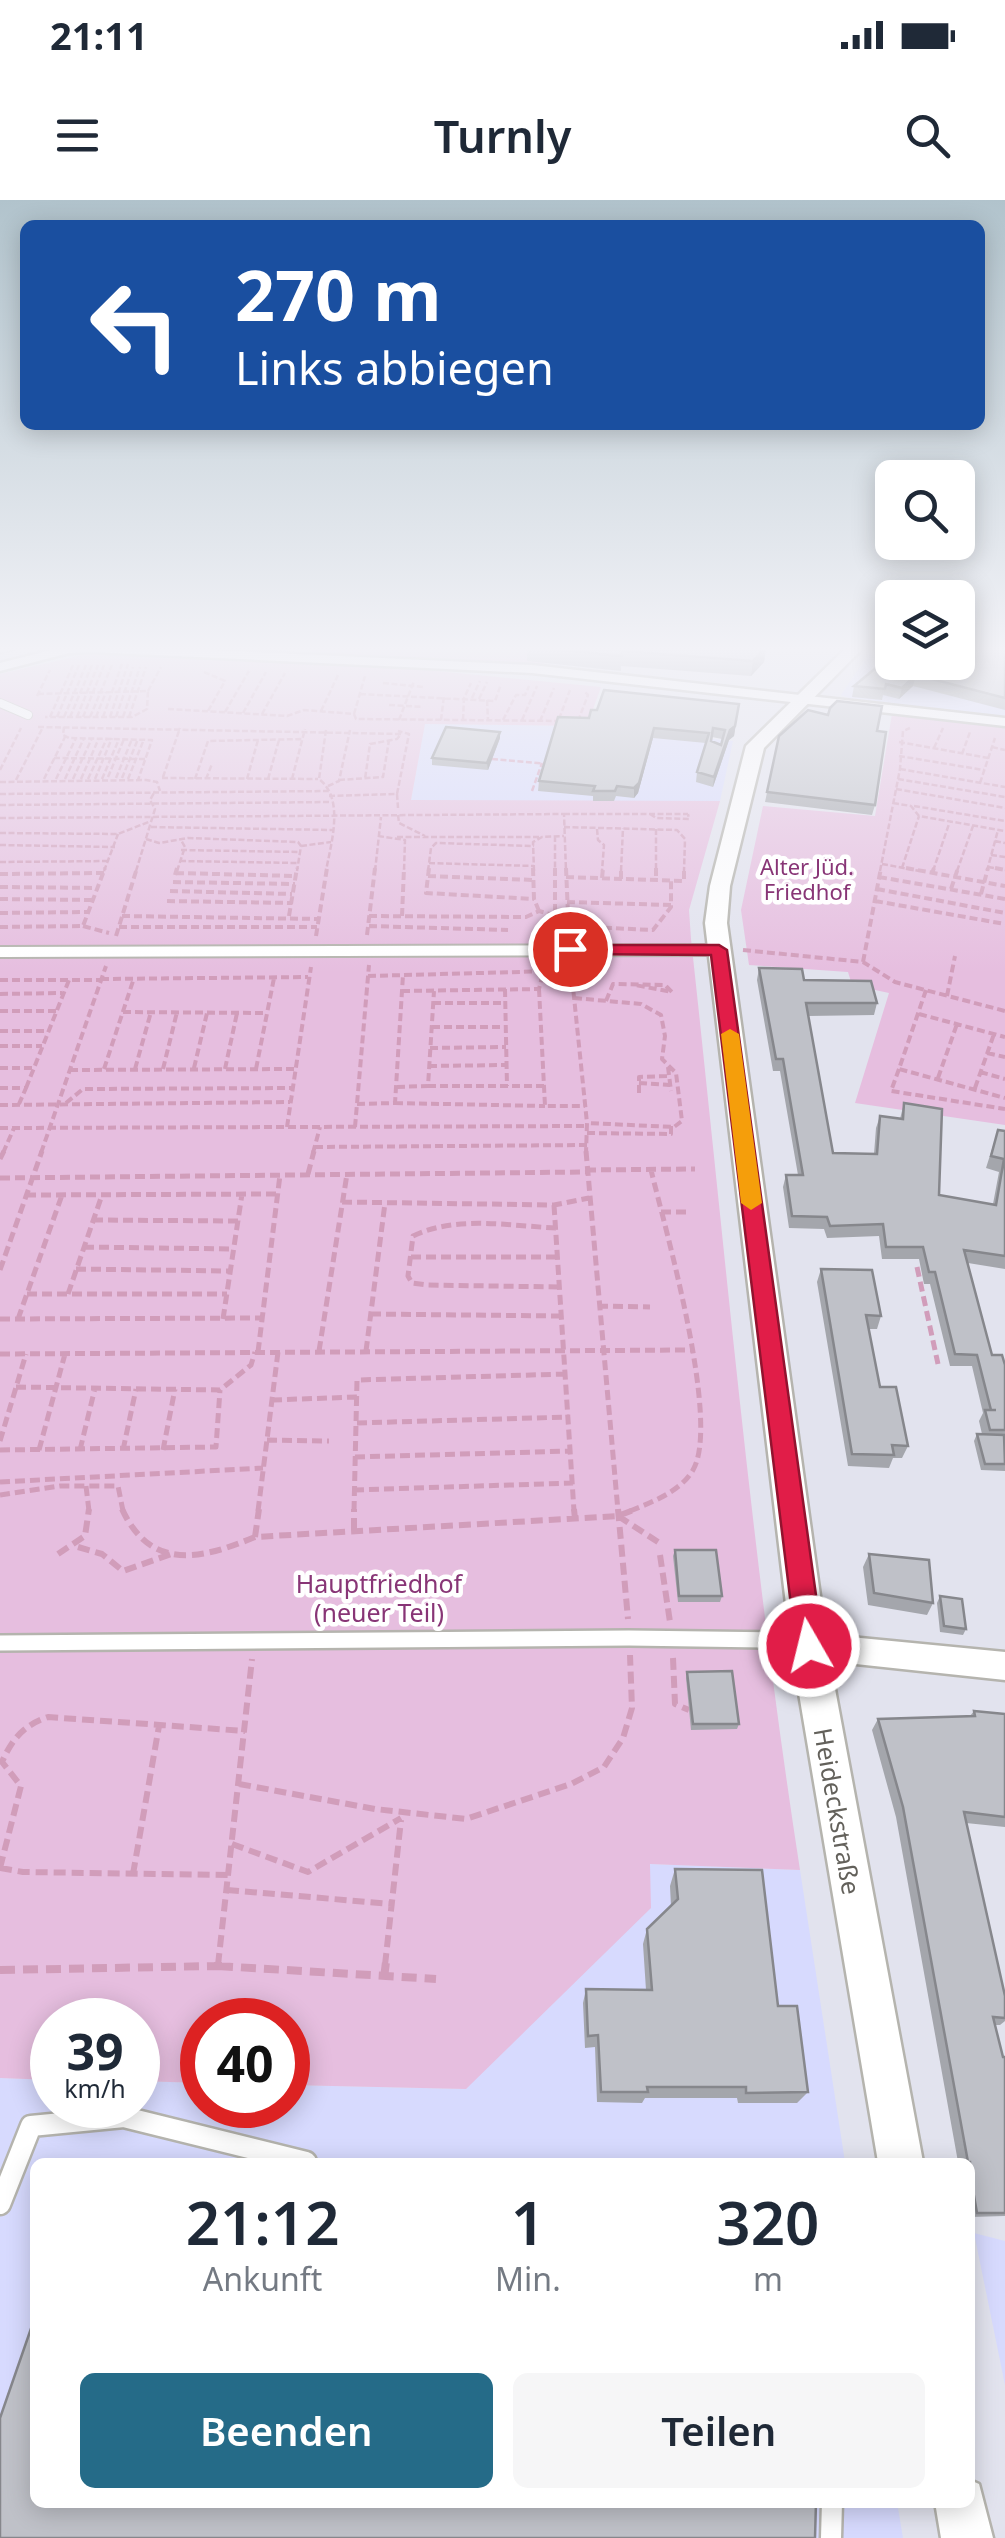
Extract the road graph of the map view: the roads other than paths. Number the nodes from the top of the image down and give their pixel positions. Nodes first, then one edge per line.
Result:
1 (753, 756) edge
2 (719, 950) junction
3 (0, 952) edge
4 (0, 1643) edge
5 (809, 1646) junction
6 (1005, 1666) edge
7 (290, 2158) edge
8 (899, 2158) edge
9 (0, 2204) edge
10 (832, 2508) edge
11 (962, 2508) edge
12 (831, 2538) edge
13 (967, 2538) edge

1 - 2 street, Heideckstraße
2 - 3 lane
2 - 5 street, Heideckstraße
4 - 5 lane
5 - 6 street
5 - 8 street, Heideckstraße
7 - 9 lane
10 - 12 lane
11 - 13 street

